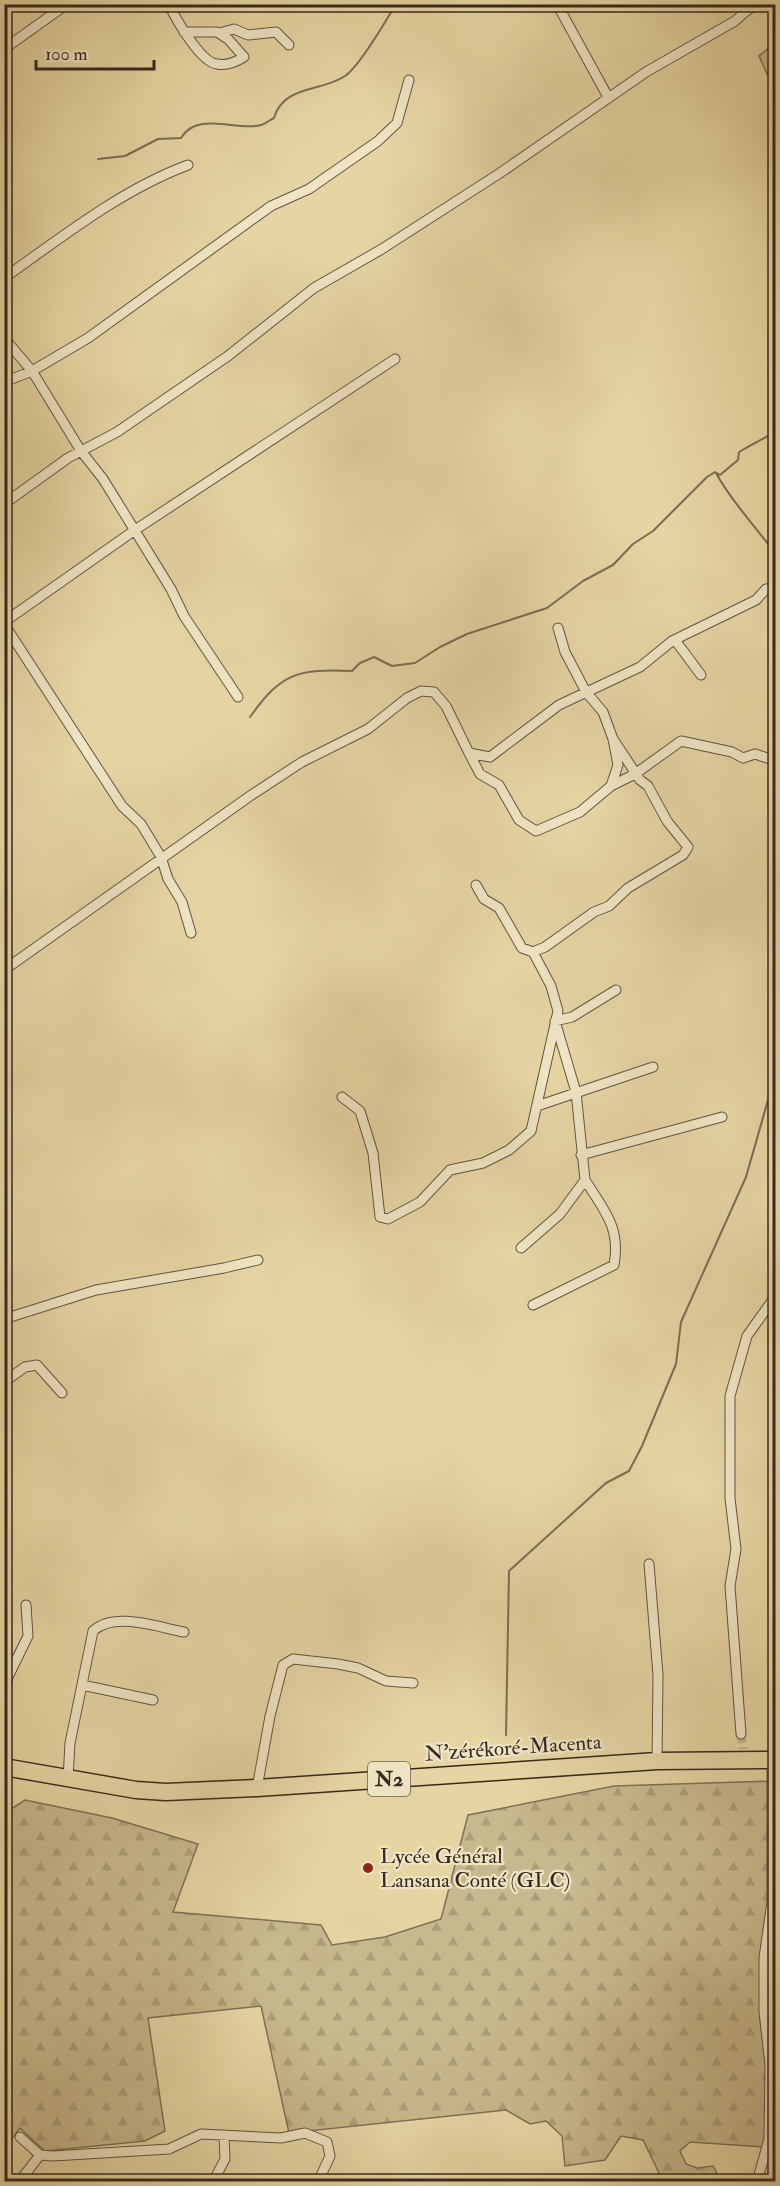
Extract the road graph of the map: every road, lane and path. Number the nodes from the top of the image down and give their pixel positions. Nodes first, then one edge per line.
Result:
1 (67, 4) edge
2 (169, 4) edge
3 (557, 4) edge
4 (756, 4) edge
5 (744, 8) edge
6 (184, 32) junction
7 (219, 33) junction
8 (289, 45) dead end
9 (4, 48) edge
10 (409, 80) dead end
11 (608, 97) junction
12 (188, 165) dead end
13 (4, 278) edge
14 (4, 338) edge
15 (395, 358) dead end
16 (32, 371) junction
17 (4, 382) edge
18 (81, 451) junction
19 (4, 504) edge
20 (135, 530) junction
21 (776, 588) edge
22 (4, 623) edge
23 (558, 628) dead end
24 (675, 640) junction
25 (700, 675) dead end
26 (586, 692) junction
27 (238, 697) dead end
28 (613, 739) junction
29 (469, 753) junction
30 (770, 759) dead end
31 (635, 774) junction
32 (611, 786) junction
33 (161, 857) junction
34 (476, 885) dead end
35 (191, 933) dead end
36 (533, 952) junction
37 (4, 970) edge
38 (616, 990) dead end
39 (555, 1021) junction
40 (653, 1067) dead end
41 (576, 1092) junction
42 (342, 1097) dead end
43 (537, 1106) junction
44 (722, 1117) dead end
45 (581, 1155) junction
46 (585, 1180) junction
47 (522, 1248) dead end
48 (258, 1260) dead end
49 (772, 1301) dead end
50 (532, 1305) dead end
51 (4, 1319) edge
52 (4, 1382) edge
53 (62, 1393) dead end
54 (648, 1564) dead end
55 (26, 1605) dead end
56 (184, 1632) dead end
57 (413, 1683) dead end
58 (82, 1685) junction
59 (6, 1688) edge
60 (153, 1700) dead end
61 (4, 1702) edge
62 (741, 1734) tunnel mouth
63 (774, 1760) edge
64 (657, 1761) junction
65 (4, 1767) edge
66 (68, 1779) junction
67 (258, 1788) junction
68 (224, 2136) junction
69 (20, 2137) dead end
70 (40, 2155) junction
71 (19, 2181) edge
72 (213, 2181) edge
73 (318, 2181) edge
74 (757, 2181) edge

1 - 9 street
2 - 6 street
3 - 11 street
4 - 5 street
5 - 11 street
6 - 7 street
6 - 7 street
7 - 8 street
10 - 16 street
11 - 18 street
12 - 13 street
14 - 16 street
15 - 20 street
16 - 17 street
16 - 18 street
18 - 19 street
18 - 20 street
20 - 22 street
20 - 27 street
21 - 24 street
22 - 33 street
23 - 26 street
24 - 25 street
24 - 26 street
26 - 28 street
26 - 29 street
28 - 31 street
28 - 32 street
29 - 32 street
29 - 33 street
30 - 31 street
31 - 32 street
31 - 36 street
33 - 35 street
33 - 37 street
34 - 36 street
36 - 39 street
38 - 39 street
39 - 41 street
39 - 43 street
40 - 41 street
41 - 43 street
41 - 45 street
42 - 43 street
44 - 45 street
45 - 46 street
46 - 47 street
46 - 50 street
48 - 51 street
49 - 62 street
52 - 53 street
54 - 64 street
55 - 59 street
56 - 58 street
57 - 67 street
58 - 60 street
58 - 66 street
59 - 61 street
63 - 64 highway, N'zérékoré-Macenta / N2
63 - 74 street
64 - 67 highway, N'zérékoré-Macenta / N2
65 - 66 highway, N'zérékoré-Macenta / N2
66 - 67 highway, N'zérékoré-Macenta / N2
68 - 70 street
68 - 72 street
68 - 73 street
69 - 70 street
70 - 71 street

